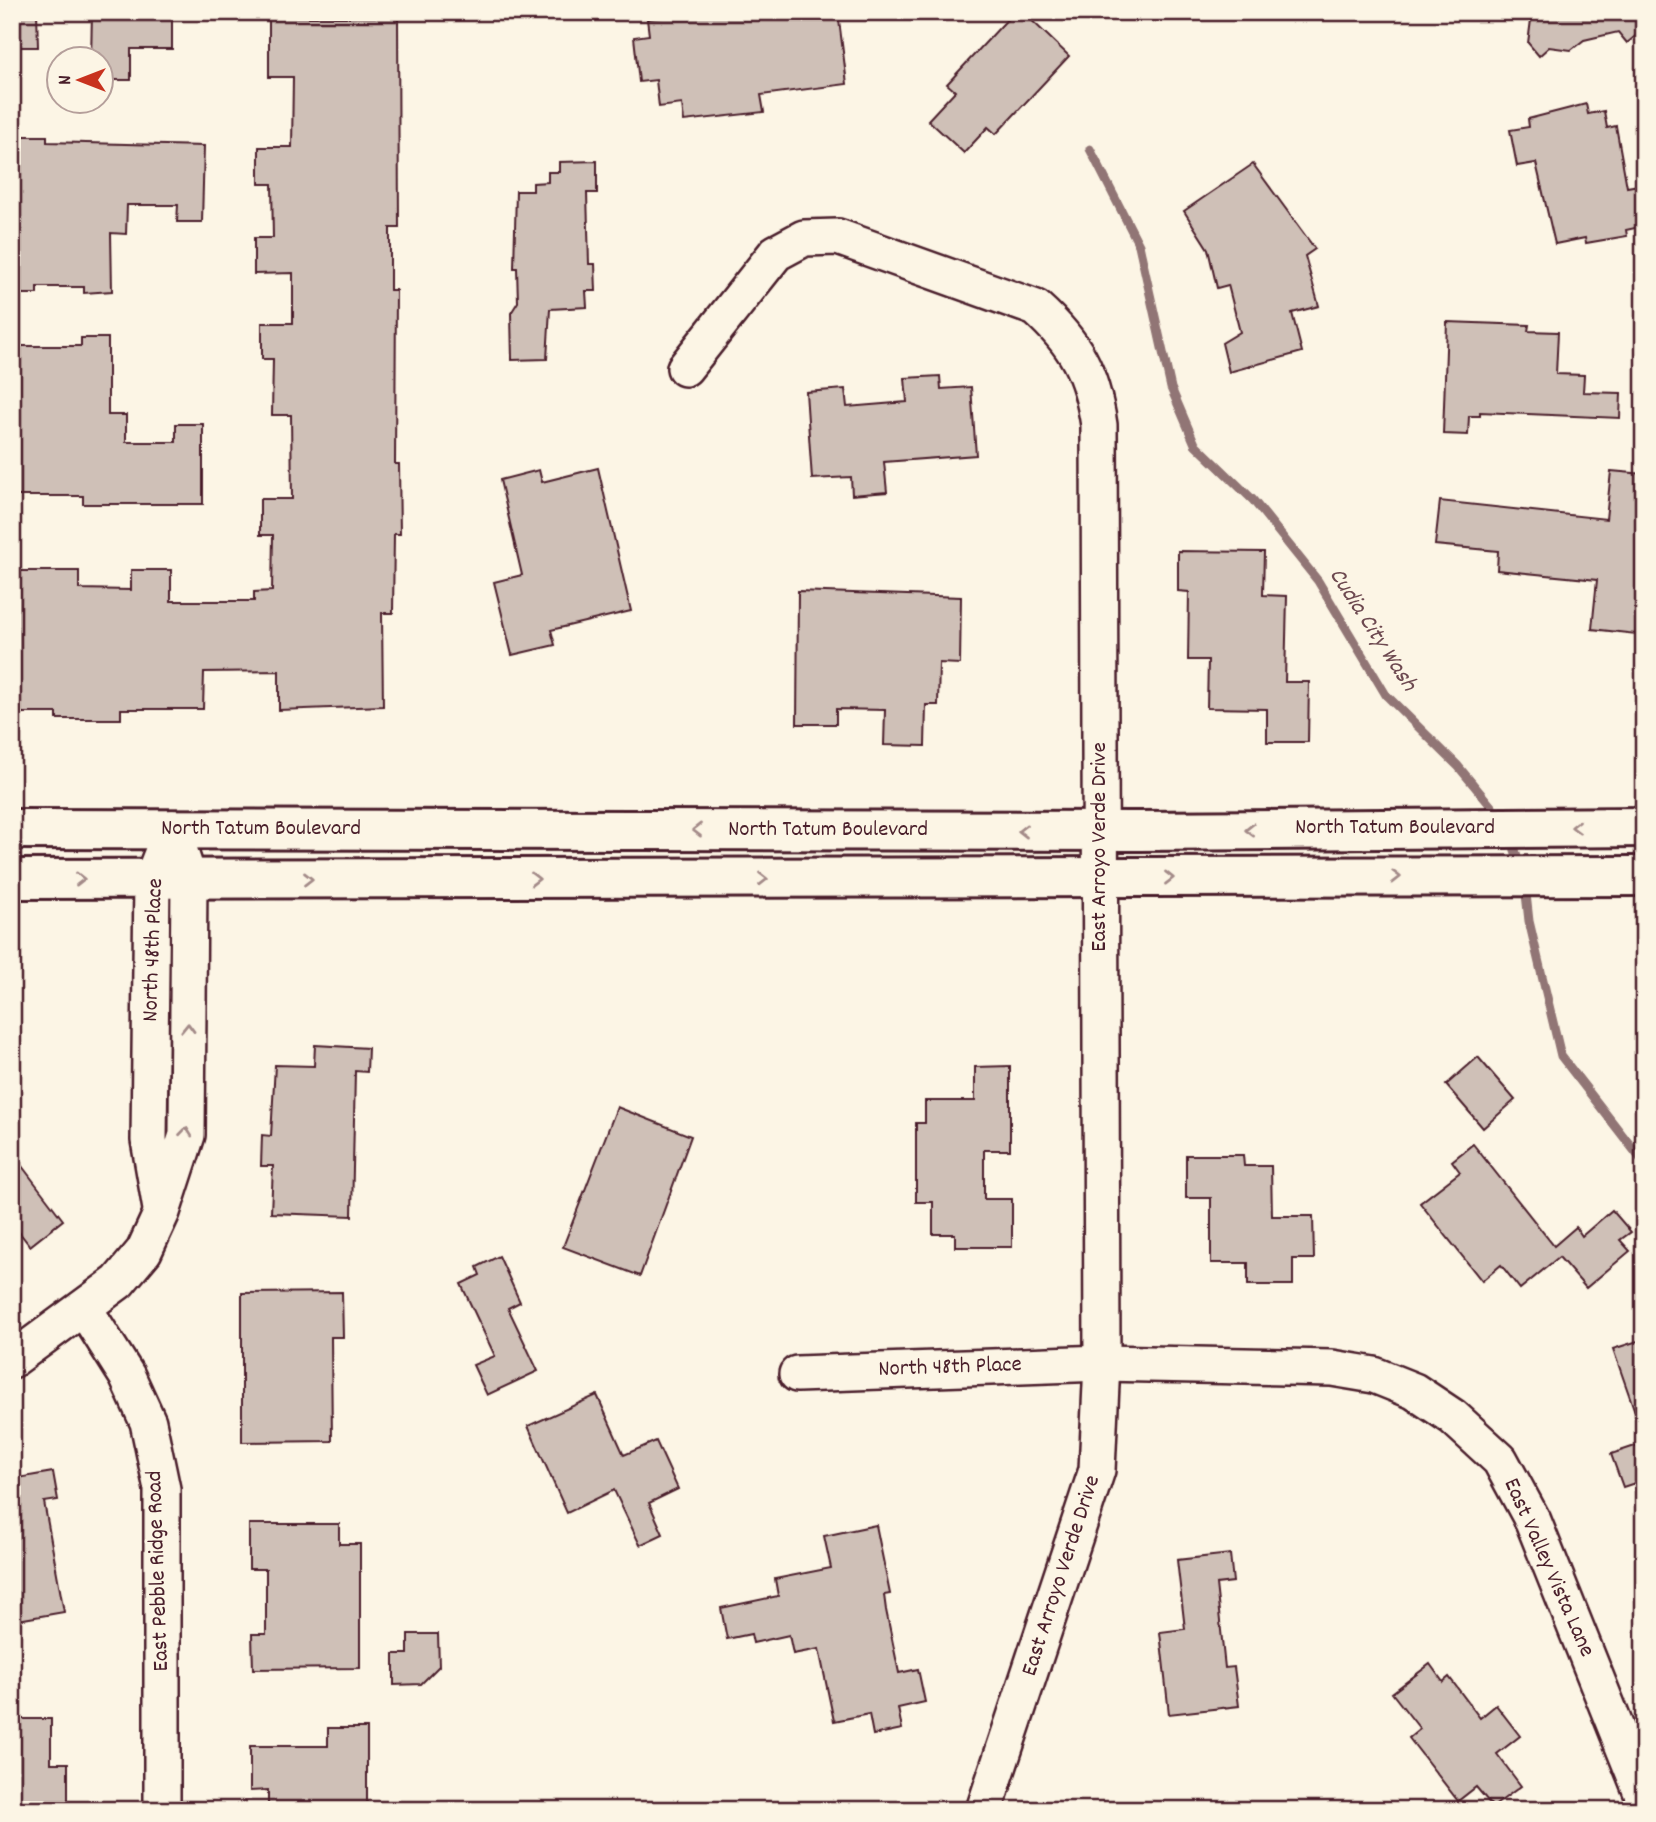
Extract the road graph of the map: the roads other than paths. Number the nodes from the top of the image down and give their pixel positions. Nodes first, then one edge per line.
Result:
1 (685, 368) dead end
2 (1644, 827) edge
3 (172, 828) junction
4 (12, 829) edge
5 (1099, 831) junction
6 (1644, 876) edge
7 (1100, 878) junction
8 (170, 879) junction
9 (12, 880) edge
10 (84, 1308) junction
11 (12, 1360) edge
12 (1102, 1363) junction
13 (797, 1374) dead end
14 (1644, 1798) edge
15 (162, 1810) edge
16 (984, 1810) edge

1 - 5 street, East Arroyo Verde Drive
2 -> 5 main road, North Tatum Boulevard
3 - 4 main road, North Tatum Boulevard
5 -> 3 main road, North Tatum Boulevard
3 - 8 street, North 48th Place
5 - 7 street, East Arroyo Verde Drive
7 -> 6 main road
8 -> 7 main road
7 - 12 street, East Arroyo Verde Drive
9 -> 8 main road
8 - 10 street, North 48th Place
10 - 11 street, North 48th Place
10 - 15 street, East Pebble Ridge Road
12 - 13 street, North 48th Place
12 - 14 street, East Valley Vista Lane
12 - 16 street, East Arroyo Verde Drive

